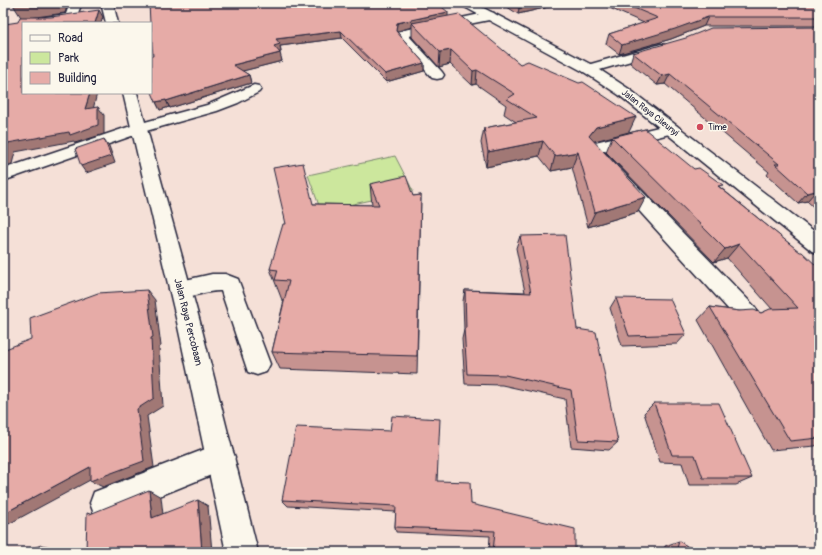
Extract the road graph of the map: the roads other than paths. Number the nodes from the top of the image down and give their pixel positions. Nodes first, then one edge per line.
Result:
1 (76, 3) edge
2 (107, 3) edge
3 (465, 3) edge
4 (486, 14) junction
5 (438, 19) edge
6 (38, 22) edge
7 (112, 22) edge
8 (676, 44) edge
9 (589, 69) junction
10 (437, 75) dead end
11 (254, 89) dead end
12 (130, 94) edge
13 (140, 128) junction
14 (671, 130) junction
15 (3, 175) edge
16 (819, 246) edge
17 (180, 289) junction
18 (747, 314) edge
19 (257, 364) dead end
20 (221, 457) junction
21 (105, 503) dead end
22 (242, 552) edge

1 - 6 main road
2 - 7 main road
3 - 4 main road, Jalan Raya Cileunyi
4 - 5 main road
4 - 9 main road, Jalan Raya Cileunyi
4 - 10 main road
8 - 9 main road
9 - 14 main road, Jalan Raya Cileunyi
11 - 13 main road
12 - 13 main road, Jalan Raya Percobaan
13 - 15 main road
13 - 17 main road, Jalan Raya Percobaan
14 - 16 main road, Jalan Raya Cileunyi
14 - 18 main road
17 - 19 main road
17 - 20 main road, Jalan Raya Percobaan
20 - 21 main road
20 - 22 main road, Jalan Raya Percobaan

